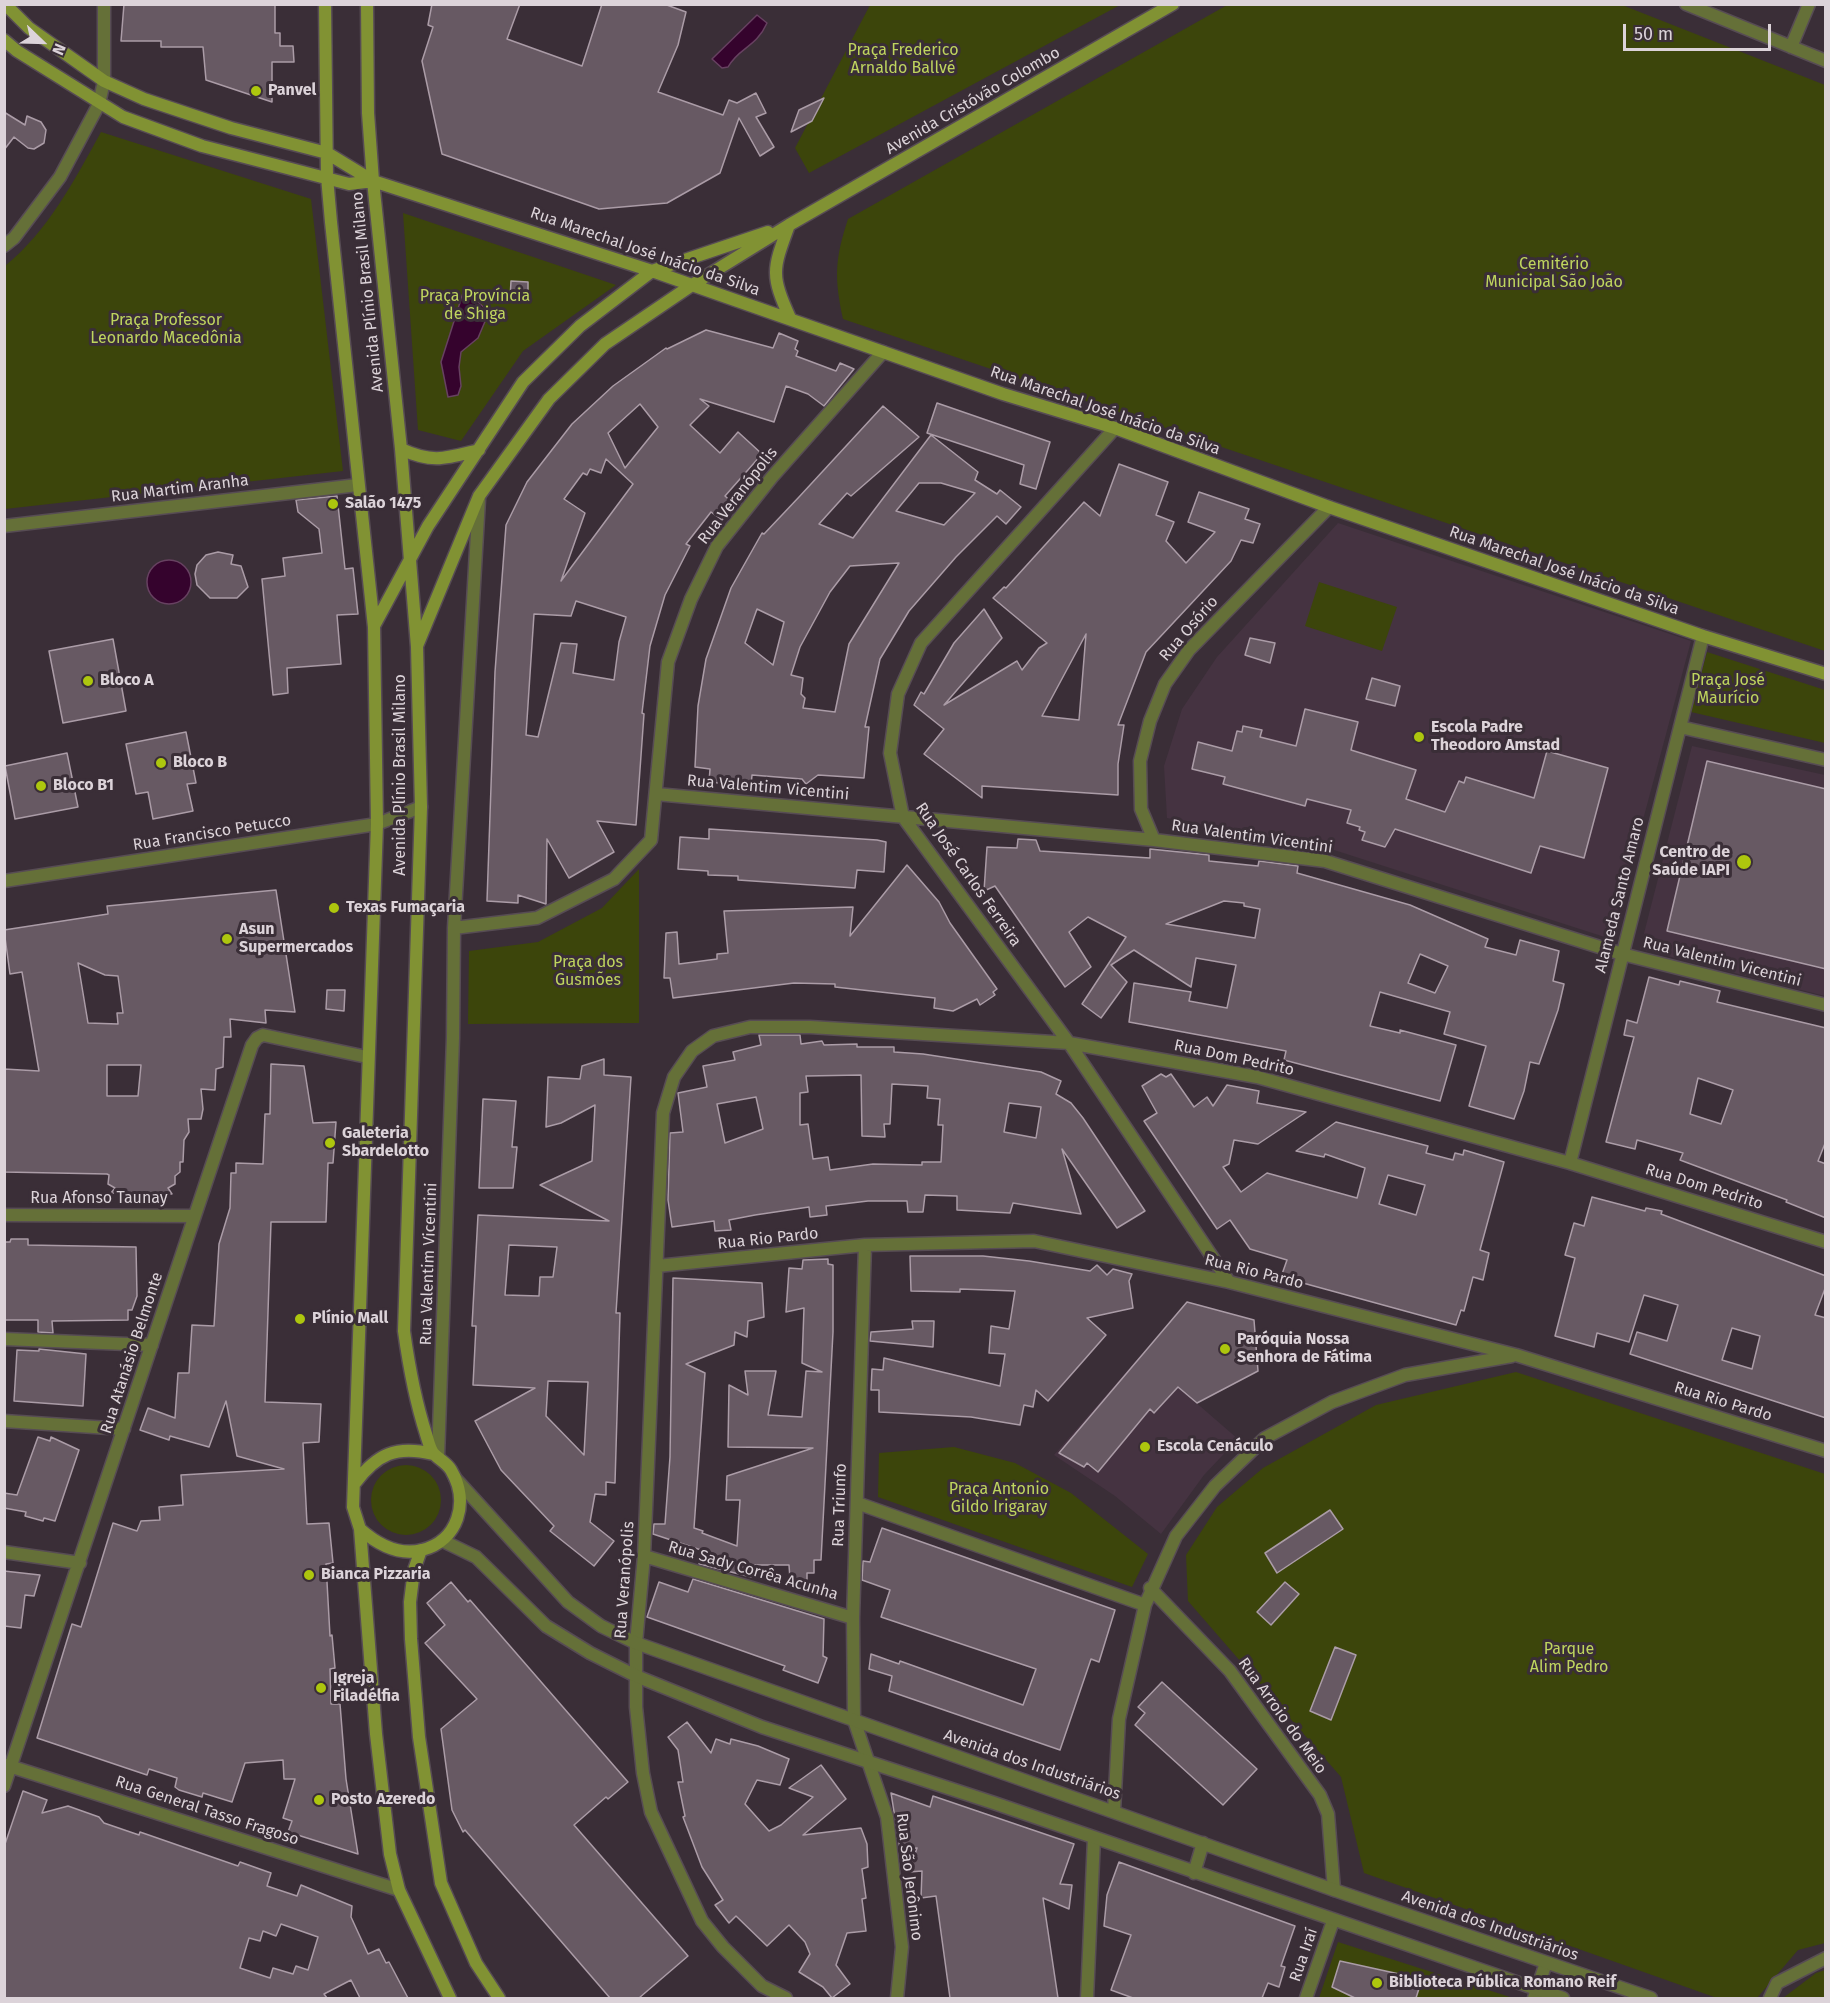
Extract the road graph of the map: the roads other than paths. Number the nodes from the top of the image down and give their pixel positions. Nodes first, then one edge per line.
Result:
1 (5, 4) edge
2 (104, 4) edge
3 (325, 4) edge
4 (367, 4) edge
5 (1173, 4) edge
6 (1686, 4) edge
7 (1809, 4) edge
8 (4, 40) edge
9 (1791, 47) junction
10 (1826, 61) edge
11 (105, 81) junction
12 (99, 104) junction
13 (327, 153) junction
14 (327, 177) junction
15 (373, 181) junction
16 (789, 225) junction
17 (4, 246) edge
18 (652, 272) junction
19 (692, 285) junction
20 (790, 318) junction
21 (883, 352) junction
22 (1115, 428) junction
23 (401, 449) junction
24 (479, 450) junction
25 (358, 485) junction
26 (479, 496) junction
27 (1329, 507) junction
28 (4, 526) edge
29 (409, 564) junction
30 (374, 627) junction
31 (1703, 636) junction
32 (417, 647) junction
33 (1826, 674) edge
34 (1680, 727) junction
35 (1826, 760) edge
36 (656, 794) junction
37 (421, 807) junction
38 (903, 817) junction
39 (377, 824) junction
40 (1155, 840) junction
41 (4, 881) edge
42 (454, 928) junction
43 (1622, 954) junction
44 (1826, 1005) edge
45 (1069, 1043) junction
46 (367, 1057) junction
47 (663, 1113) joint
48 (1570, 1163) junction
49 (4, 1215) edge
50 (194, 1216) junction
51 (1826, 1242) edge
52 (865, 1245) junction
53 (657, 1266) junction
54 (1229, 1281) junction
55 (4, 1339) edge
56 (152, 1345) junction
57 (1516, 1355) junction
58 (4, 1420) edge
59 (124, 1429) junction
60 (1826, 1451) edge
61 (436, 1455) junction
62 (455, 1478) junction
63 (356, 1483) junction
64 (856, 1503) junction
65 (360, 1529) junction
66 (443, 1541) junction
67 (421, 1550) junction
68 (4, 1552) edge
69 (644, 1556) junction
70 (80, 1563) junction
71 (1150, 1588) junction
72 (1144, 1605) junction
73 (853, 1618) junction
74 (636, 1643) junction
75 (636, 1676) junction
76 (854, 1720) junction
77 (869, 1762) junction
78 (8, 1766) edge
79 (4, 1786) edge
80 (1114, 1811) junction
81 (1094, 1838) junction
82 (1203, 1843) junction
83 (1194, 1873) junction
84 (399, 1890) junction
85 (1334, 1890) junction
86 (1333, 1921) junction
87 (1826, 1958) edge
88 (1546, 1963) junction
89 (1536, 1994) edge
90 (450, 1998) edge
91 (499, 1998) edge
92 (786, 1998) edge
93 (897, 1998) edge
94 (1087, 1998) edge
95 (1306, 1998) edge
96 (1563, 1998) edge
97 (1651, 1998) edge
98 (1770, 1998) edge

1 - 11 main road
2 - 11 street
3 - 13 main road, Avenida Plínio Brasil Milano
4 - 15 main road, Avenida Plínio Brasil Milano
5 - 16 main road, Avenida Cristóvão Colombo
6 - 9 street
7 - 9 street
8 - 12 main road
9 - 10 street
11 - 12 street
11 - 13 main road
12 - 14 main road
12 - 17 street
13 - 14 main road, Avenida Plínio Brasil Milano
13 - 15 main road
14 - 15 main road
14 - 25 main road, Avenida Plínio Brasil Milano
15 - 18 main road, Rua Marechal José Inácio da Silva
15 - 23 main road, Avenida Plínio Brasil Milano
16 - 18 main road, Avenida Cristóvão Colombo
16 - 19 main road, Avenida Cristóvão Colombo
16 - 20 main road
18 - 19 main road, Rua Marechal José Inácio da Silva
18 - 24 main road, Avenida Cristóvão Colombo
19 - 20 main road, Rua Marechal José Inácio da Silva
19 - 26 main road, Avenida Cristóvão Colombo
20 - 21 main road, Rua Marechal José Inácio da Silva
21 - 22 main road, Rua Marechal José Inácio da Silva
21 - 36 street, Rua Veranópolis
22 - 27 main road, Rua Marechal José Inácio da Silva
22 - 38 street, Rua José Carlos Ferreira
23 - 24 main road
23 - 29 main road, Avenida Plínio Brasil Milano
24 - 29 main road, Avenida Cristóvão Colombo
25 - 28 street, Rua Martim Aranha
25 - 30 main road, Avenida Plínio Brasil Milano
26 - 32 main road, Avenida Cristóvão Colombo
26 - 42 street, Rua Valentim Vicentini
27 - 31 main road, Rua Marechal José Inácio da Silva
27 - 40 street, Rua Osório
29 - 30 main road, Avenida Cristóvão Colombo
29 - 32 main road, Avenida Plínio Brasil Milano
30 - 39 main road, Avenida Plínio Brasil Milano
31 - 33 main road, Rua Marechal José Inácio da Silva
31 - 34 street, Alameda Santo Amaro
32 - 37 main road, Avenida Plínio Brasil Milano
34 - 35 street
34 - 43 street, Alameda Santo Amaro
36 - 38 street, Rua Valentim Vicentini
36 - 42 street
37 - 39 street, Rua Francisco Petucco
37 - 61 main road, Avenida Plínio Brasil Milano
38 - 40 street, Rua Valentim Vicentini
38 - 45 street, Rua José Carlos Ferreira
39 - 41 street, Rua Francisco Petucco
39 - 46 main road, Avenida Plínio Brasil Milano
40 - 43 street, Rua Valentim Vicentini
42 - 61 street, Rua Valentim Vicentini
43 - 44 street, Rua Valentim Vicentini
43 - 48 street, Alameda Santo Amaro
45 - 47 street, Rua Dom Pedrito
45 - 48 street, Rua Dom Pedrito
45 - 54 street, Rua José Carlos Ferreira
46 - 50 street, Rua Atanásio Belmonte
46 - 63 main road, Avenida Plínio Brasil Milano
47 - 53 street, Rua Veranópolis
48 - 51 street, Rua Dom Pedrito
49 - 50 street, Rua Afonso Taunay
50 - 56 street, Rua Atanásio Belmonte
52 - 53 street, Rua Rio Pardo
52 - 54 street, Rua Rio Pardo
52 - 64 street, Rua Triunfo
53 - 69 street, Rua Veranópolis
54 - 57 street, Rua Rio Pardo
55 - 56 street
56 - 59 street, Rua Atanásio Belmonte
57 - 60 street, Rua Rio Pardo
57 - 71 street
58 - 59 street
59 - 70 street, Rua Atanásio Belmonte
61 - 62 main road, Avenida Plínio Brasil Milano
61 - 63 main road
62 - 66 main road, Avenida Plínio Brasil Milano
62 - 74 street, Avenida dos Industriários
63 - 65 main road, Avenida Plínio Brasil Milano
64 - 72 street
64 - 73 street, Rua Triunfo
65 - 67 main road
65 - 84 main road, Avenida Plínio Brasil Milano
66 - 67 main road
66 - 75 street
67 - 91 main road
68 - 70 street
69 - 73 street, Rua Sady Corrêa Acunha
69 - 74 street, Rua Veranópolis
70 - 78 street, Rua Atanásio Belmonte
71 - 72 street
71 - 85 street, Rua Arroio do Meio
72 - 80 street
73 - 76 street, Rua Triunfo
74 - 75 street, Rua Veranópolis
74 - 76 street, Avenida dos Industriários
75 - 77 street
75 - 92 street, Rua Veranópolis
76 - 77 street, Rua Triunfo
76 - 80 street, Avenida dos Industriários
77 - 81 street
77 - 93 street, Rua São Jerônimo
78 - 79 street, Rua Atanásio Belmonte
78 - 84 street, Rua General Tasso Fragoso
80 - 82 street, Avenida dos Industriários
81 - 83 street
81 - 94 street
82 - 83 street
82 - 85 street, Avenida dos Industriários
83 - 86 street
84 - 90 main road, Avenida Plínio Brasil Milano
85 - 88 street, Avenida dos Industriários
86 - 89 street
86 - 95 street, Rua Iraí
87 - 98 street
88 - 89 street
88 - 97 street, Avenida dos Industriários
89 - 96 street

